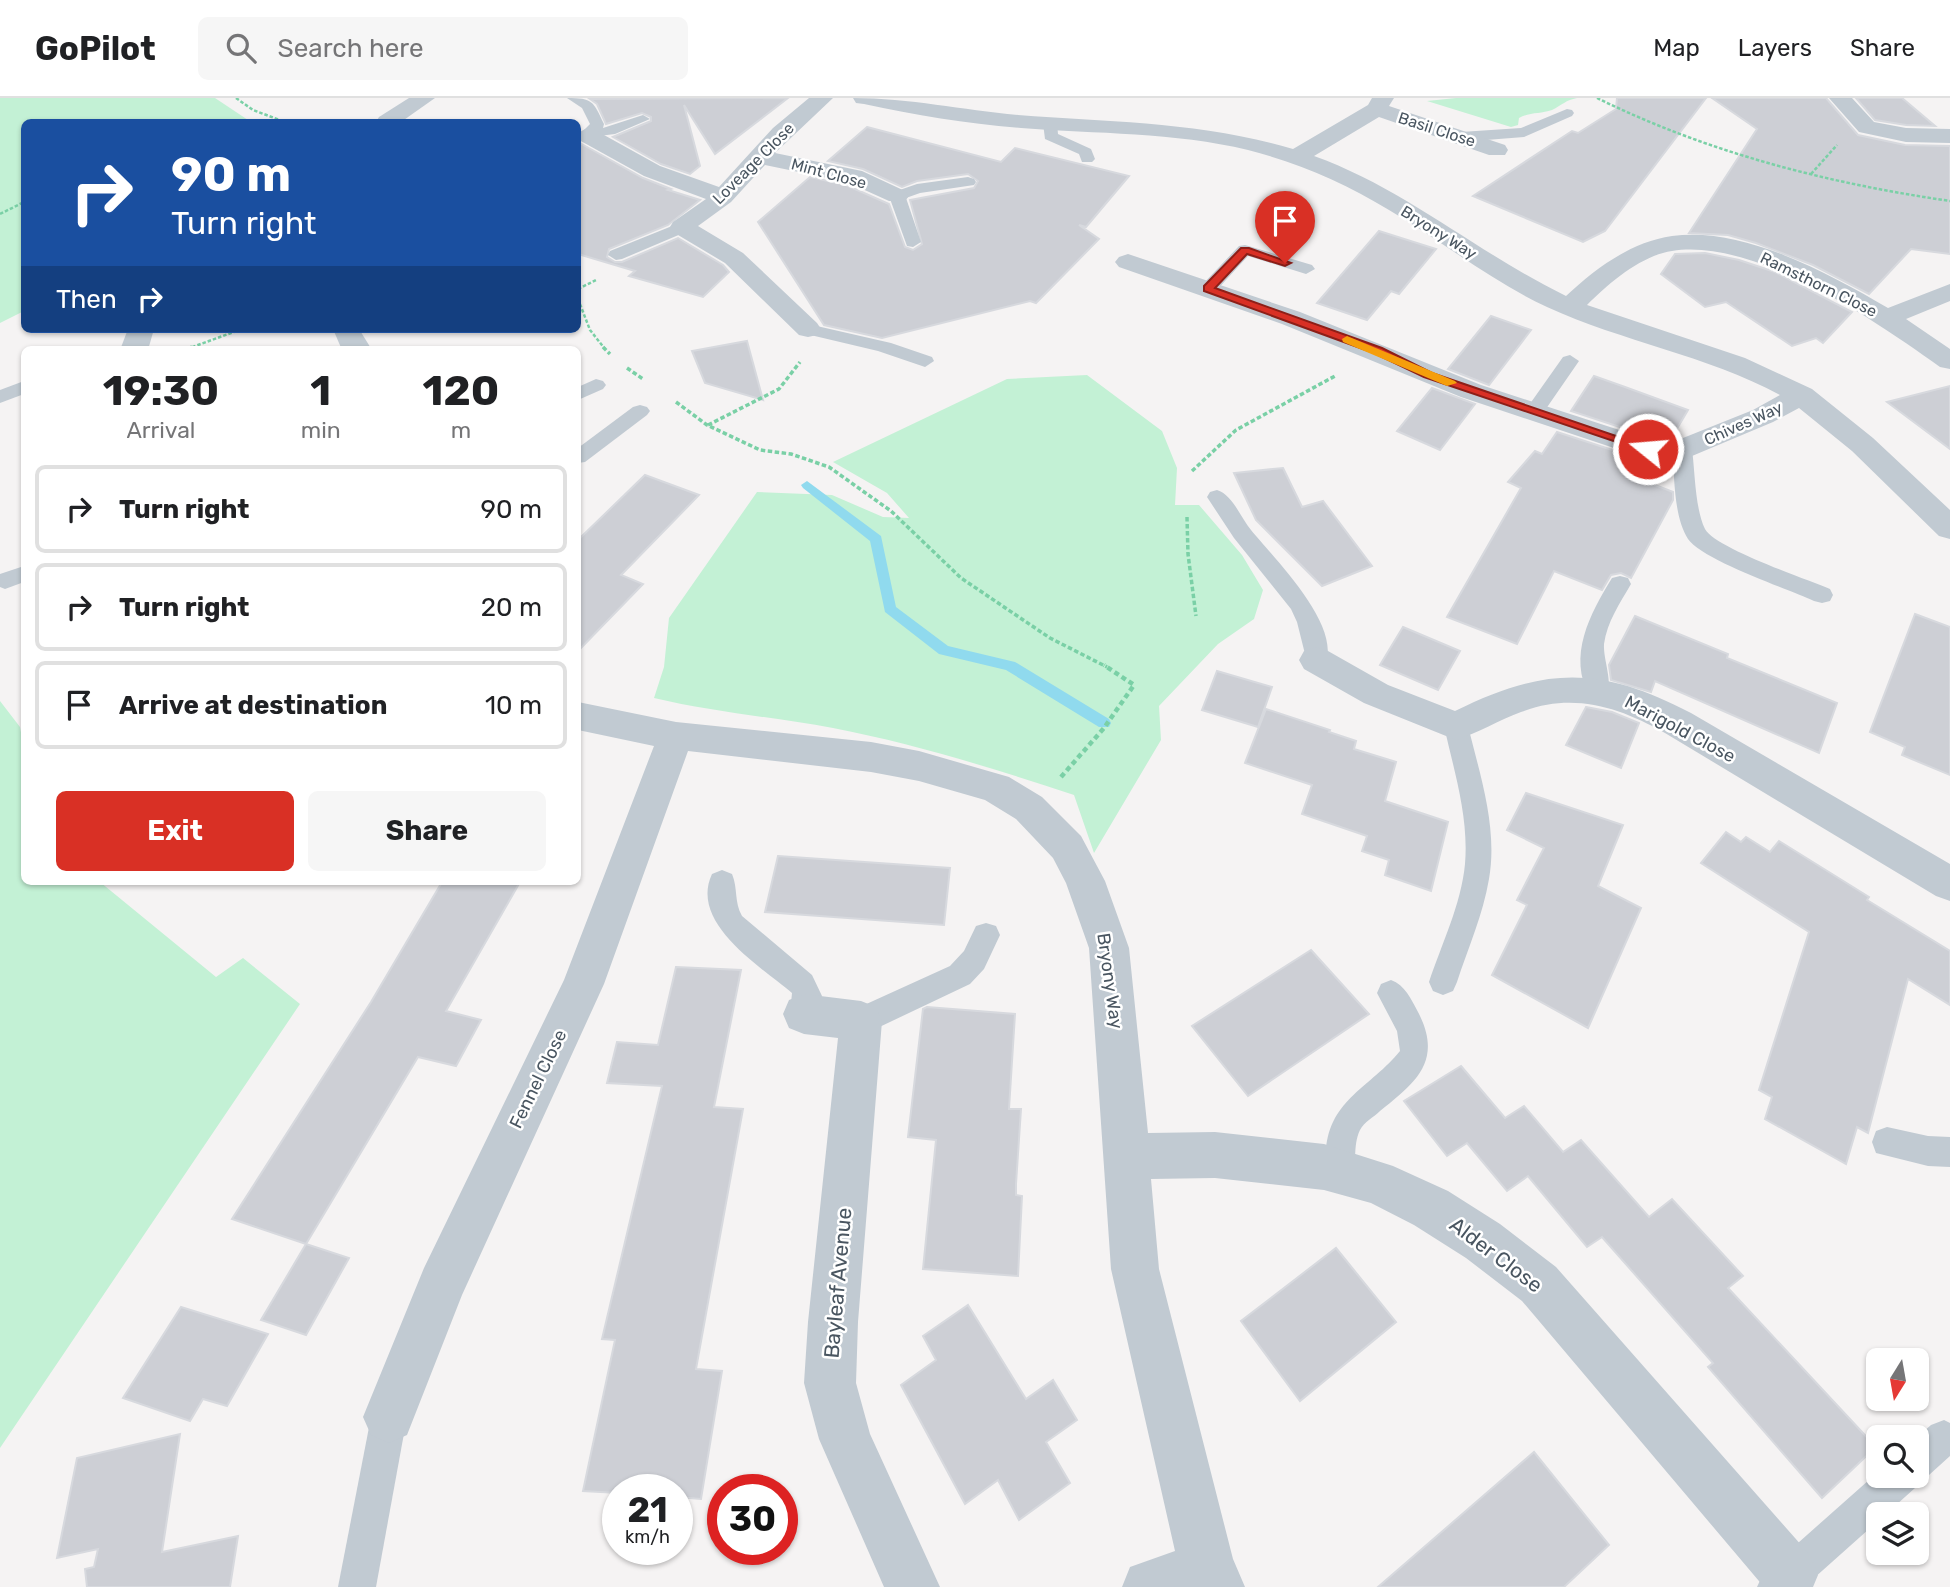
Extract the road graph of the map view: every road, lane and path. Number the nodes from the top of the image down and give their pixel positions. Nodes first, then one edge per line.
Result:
1 (236, 98) edge
2 (424, 98) edge
3 (574, 98) edge
4 (822, 98) edge
5 (864, 98) edge
6 (1597, 98) edge
7 (1840, 98) edge
8 (1380, 104) edge
9 (1567, 113) dead end
10 (642, 118) dead end
11 (277, 119) edge
12 (392, 119) edge
13 (1049, 123) junction
14 (582, 135) edge
15 (1950, 136) edge
16 (1461, 138) junction
17 (1497, 149) dead end
18 (760, 157) junction
19 (1296, 157) junction
20 (1087, 159) dead end
21 (968, 182) dead end
22 (897, 196) junction
23 (723, 197) junction
24 (1950, 201) edge
25 (21, 204) edge
26 (0, 214) edge
27 (682, 227) junction
28 (913, 242) dead end
29 (616, 255) dead end
30 (1128, 262) dead end
31 (1306, 269) dead end
32 (1208, 289) junction
33 (1950, 292) edge
34 (581, 303) edge
35 (1570, 307) junction
36 (1886, 318) junction
37 (808, 329) junction
38 (231, 333) edge
39 (195, 346) edge
40 (1378, 351) junction
41 (613, 357) dead end
42 (1570, 361) dead end
43 (1950, 361) edge
44 (925, 362) dead end
45 (621, 363) dead end
46 (651, 384) dead end
47 (596, 385) dead end
48 (21, 388) edge
49 (581, 392) edge
50 (1802, 395) junction
51 (0, 397) edge
52 (672, 399) dead end
53 (640, 411) dead end
54 (1534, 412) junction
55 (707, 425) junction
56 (1682, 449) junction
57 (581, 455) edge
58 (1188, 480) dead end
59 (1217, 497) dead end
60 (1186, 508) dead end
61 (1950, 528) edge
62 (1620, 584) dead end
63 (1822, 595) dead end
64 (1196, 616) dead end
65 (1316, 660) joint
66 (1598, 691) junction
67 (581, 717) edge
68 (1456, 726) junction
69 (676, 736) junction
70 (1029, 808) junction
71 (722, 882) dead end
72 (1950, 884) edge
73 (986, 935) dead end
74 (1443, 982) dead end
75 (1391, 993) dead end
76 (804, 1014) joint
77 (862, 1021) junction
78 (1887, 1142) dead end
79 (1950, 1152) edge
80 (1127, 1156) junction
81 (1340, 1172) junction
82 (389, 1417) joint
83 (1944, 1438) dead end
84 (1929, 1451) edge
85 (1887, 1488) edge
86 (1212, 1577) edge
87 (1783, 1581) edge
88 (356, 1587) edge
89 (912, 1587) edge
90 (1150, 1587) edge

1 - 11 path
2 - 12 street
3 - 14 lane
4 - 18 street, Loveage Close
5 - 13 street, Bryony Way
6 - 24 path
7 - 15 street
8 - 16 street, Basil Close
8 - 19 street, Basil Close
9 - 16 lane
10 - 14 lane
13 - 19 street, Bryony Way
13 - 20 lane
14 - 23 street
16 - 17 street, Basil Close
18 - 22 street, Mint Close
18 - 23 street, Loveage Close
19 - 35 street, Bryony Way
21 - 22 lane
22 - 28 lane
23 - 27 street, Loveage Close
25 - 26 path
27 - 29 lane
27 - 37 street
30 - 32 street, Chives Way
31 - 32 lane
32 - 40 street, Chives Way
33 - 36 street
34 - 41 path
35 - 36 street, Ramsthorn Close
35 - 50 street, Bryony Way
36 - 43 street, Ramsthorn Close
37 - 44 lane
37 - 55 path
38 - 39 path
40 - 54 street, Chives Way
40 - 58 path
42 - 54 lane
45 - 46 path
47 - 49 lane
48 - 51 lane
50 - 56 street, Chives Way
50 - 61 street, Bryony Way
52 - 55 path
53 - 57 lane
54 - 56 street, Chives Way
55 - 70 path
56 - 63 lane
59 - 65 lane
60 - 64 path
62 - 66 lane
65 - 68 street
66 - 68 street, Marigold Close
66 - 72 street, Marigold Close
67 - 69 street, Bryony Way
68 - 74 lane
69 - 70 street, Bryony Way
69 - 82 street, Fennel Close
70 - 80 street, Bryony Way
71 - 76 lane
73 - 77 lane
75 - 81 lane
76 - 77 street
77 - 89 street, Bayleaf Avenue
78 - 79 lane
80 - 81 street, Alder Close
80 - 86 street, Bryony Way
81 - 87 street, Alder Close
82 - 88 lane
83 - 84 lane
85 - 87 lane
86 - 90 street

